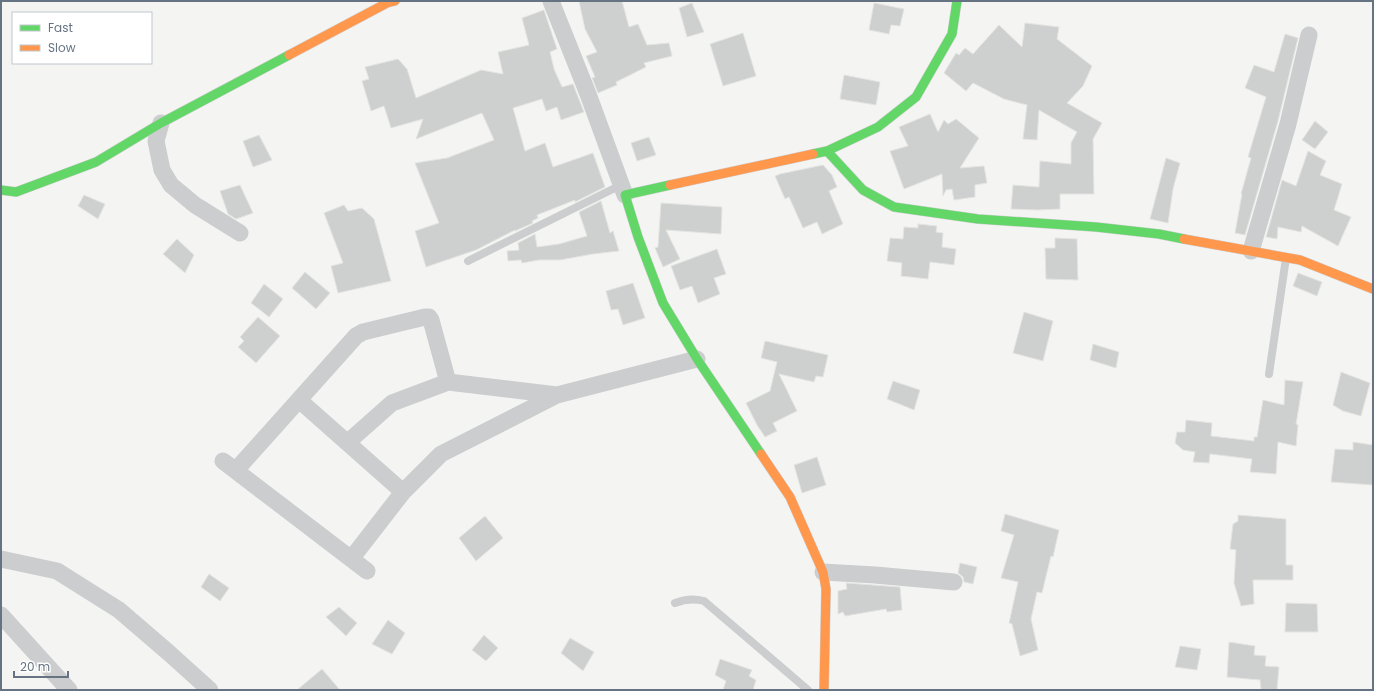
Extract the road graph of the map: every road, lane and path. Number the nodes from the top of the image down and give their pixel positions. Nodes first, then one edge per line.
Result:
1 (395, 1) edge
2 (551, 1) edge
3 (957, 1) edge
4 (1309, 35) dead end
5 (161, 123) junction
6 (827, 151) junction
7 (1, 190) edge
8 (623, 190) junction
9 (240, 233) dead end
10 (1251, 251) junction
11 (1286, 258) junction
12 (468, 261) dead end
13 (1373, 289) edge
14 (697, 359) junction
15 (1268, 374) dead end
16 (448, 382) junction
17 (557, 395) junction
18 (298, 400) junction
19 (348, 442) junction
20 (403, 492) junction
21 (351, 558) junction
22 (1, 559) edge
23 (367, 571) dead end
24 (823, 572) junction
25 (954, 582) dead end
26 (675, 603) dead end
27 (1, 615) edge
28 (69, 690) edge
29 (210, 690) edge
30 (808, 690) edge
31 (824, 690) edge

1 - 5 street
2 - 8 street
3 - 6 street
4 - 10 street
5 - 7 street
5 - 9 street
6 - 8 street
6 - 10 street
8 - 12 lane
8 - 14 street
10 - 11 street
11 - 13 street
11 - 15 lane
14 - 17 street
14 - 24 street
16 - 17 street
16 - 18 street
16 - 19 street
17 - 20 street
18 - 19 street
18 - 21 street
19 - 20 street
20 - 21 street
21 - 23 street
22 - 29 street
24 - 25 street
24 - 31 street
26 - 30 lane
27 - 28 street

